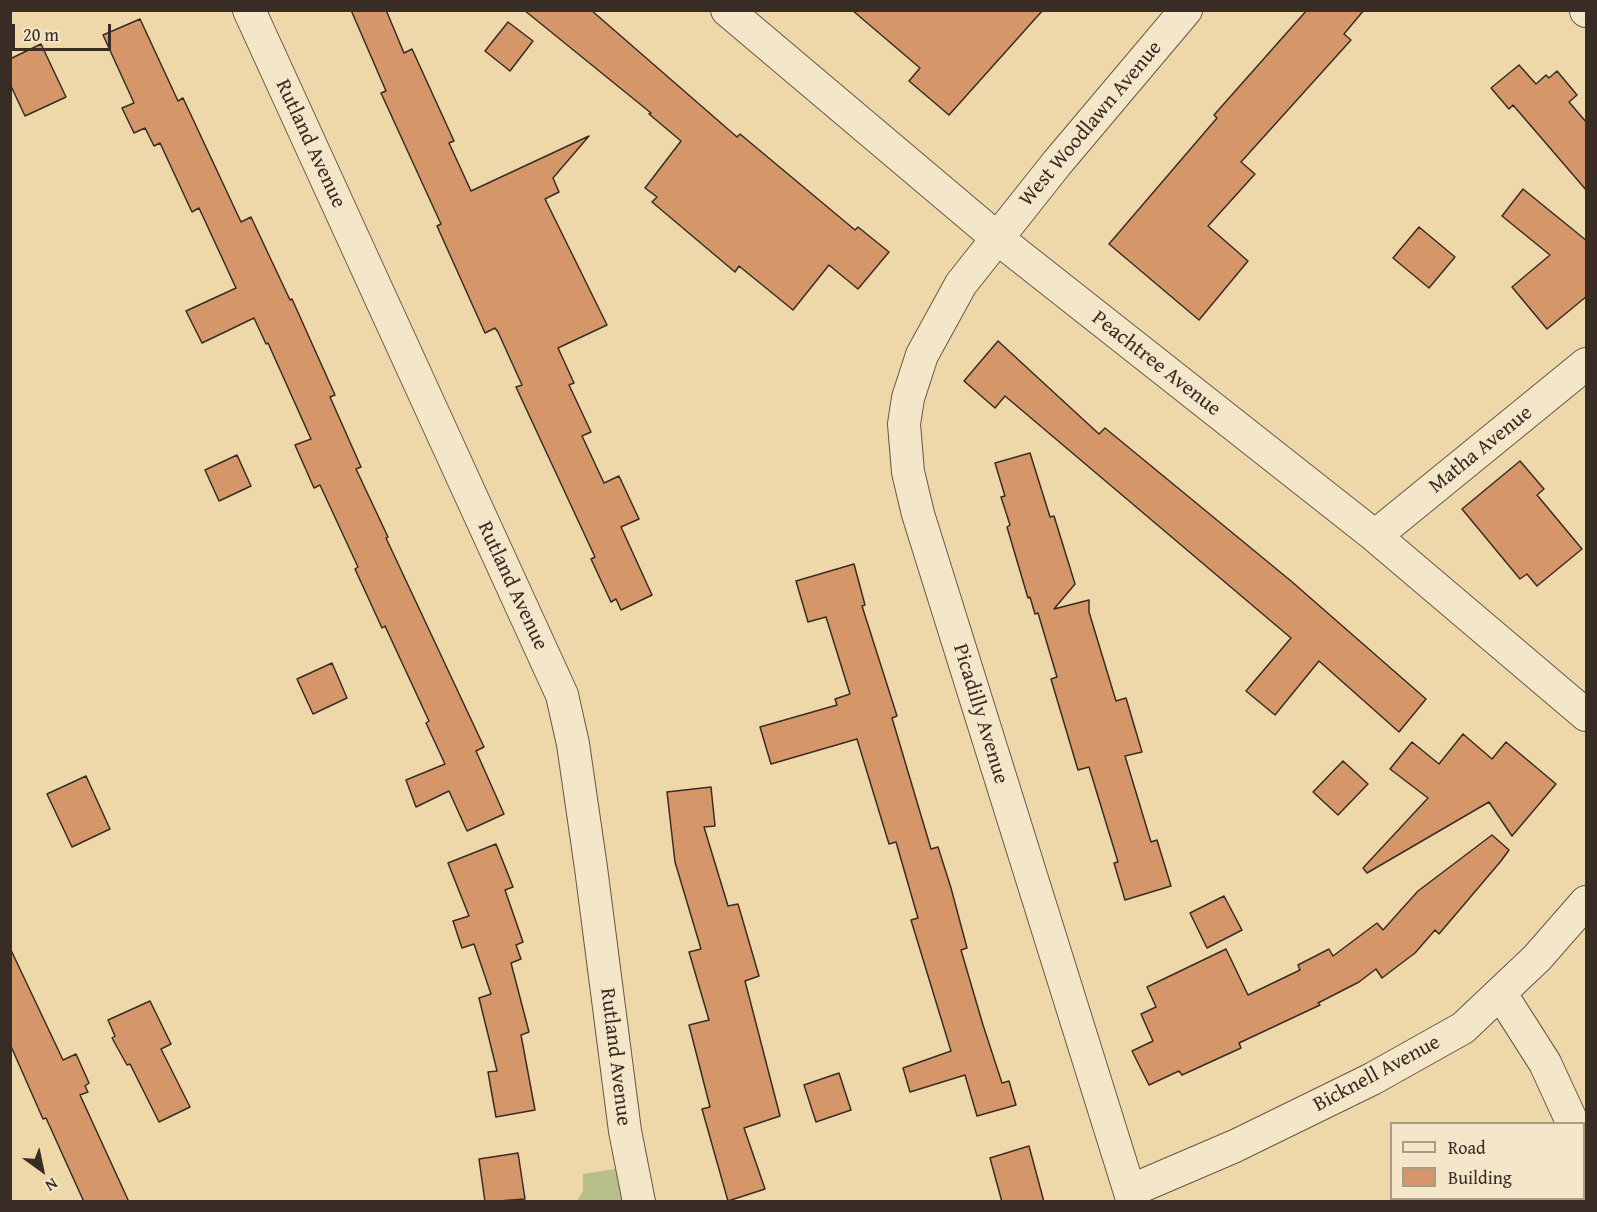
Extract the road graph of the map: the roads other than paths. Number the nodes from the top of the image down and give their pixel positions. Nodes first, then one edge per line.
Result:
1 (249, 10) edge
2 (727, 10) edge
3 (1186, 10) edge
4 (997, 238) junction
5 (1587, 364) edge
6 (1375, 536) junction
7 (1587, 715) edge
8 (1587, 902) edge
9 (1502, 994) junction
10 (1572, 1122) edge
11 (1131, 1196) edge
12 (639, 1202) edge

1 - 12 street, Rutland Avenue
2 - 4 street, Peachtree Avenue
3 - 4 street, West Woodlawn Avenue
4 - 6 street, Peachtree Avenue
4 - 11 street, Picadilly Avenue
5 - 6 street, Matha Avenue
6 - 7 street, Peachtree Avenue
8 - 9 street, Bicknell Avenue
9 - 10 street
9 - 11 street, Bicknell Avenue

